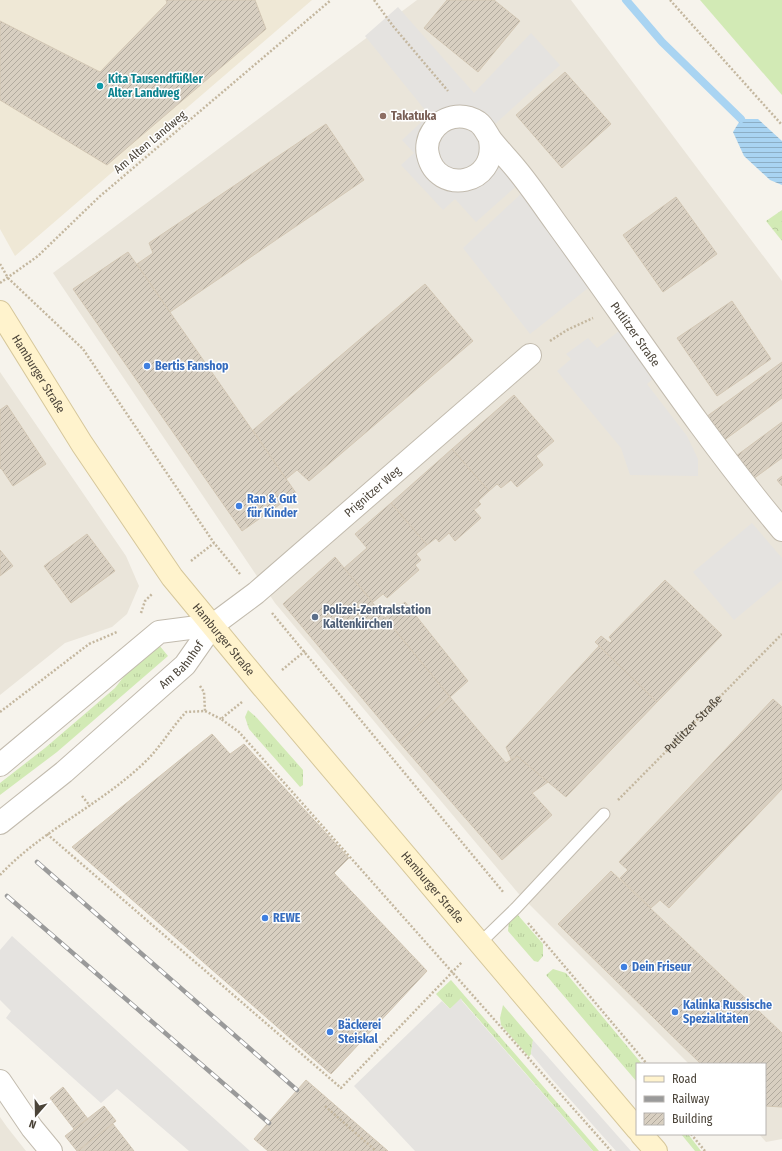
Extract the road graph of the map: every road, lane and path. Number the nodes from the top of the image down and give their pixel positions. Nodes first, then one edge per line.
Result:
1 (331, 0) edge
2 (374, 0) edge
3 (670, 0) edge
4 (472, 119) junction
5 (782, 125) edge
6 (490, 140) junction
7 (0, 264) edge
8 (8, 278) junction
9 (0, 283) edge
10 (0, 312) edge
11 (623, 314) junction
12 (530, 355) joint
13 (782, 530) edge
14 (214, 542) junction
15 (172, 577) junction
16 (256, 593) junction
17 (139, 618) dead end
18 (213, 625) junction
19 (122, 630) dead end
20 (782, 634) edge
21 (305, 651) junction
22 (262, 686) junction
23 (0, 712) edge
24 (221, 719) junction
25 (0, 765) edge
26 (82, 796) dead end
27 (90, 806) junction
28 (604, 814) joint
29 (0, 823) edge
30 (47, 834) junction
31 (1, 873) edge
32 (516, 908) junction
33 (480, 943) junction
34 (453, 971) junction
35 (646, 1063) edge
36 (0, 1081) edge
37 (325, 1106) dead end
38 (636, 1128) edge
39 (642, 1135) edge
40 (692, 1135) edge
41 (51, 1151) edge
42 (376, 1151) edge
43 (611, 1151) edge
44 (656, 1151) edge
45 (705, 1151) edge

1 - 8 path, Am Alten Landweg
2 - 4 path
3 - 5 path
4 - 6 street, Putlitzer Straße
4 - 6 street
6 - 11 street, Putlitzer Straße
7 - 8 path
8 - 9 path, Am Alten Landweg
8 - 14 path
10 - 15 main road, Hamburger Straße
11 - 12 path
11 - 13 street, Putlitzer Straße
12 - 16 street, Prignitzer Weg
14 - 15 path
14 - 16 path
15 - 17 path
15 - 18 main road, Hamburger Straße
16 - 18 street, Prignitzer Weg
16 - 21 path
18 - 22 main road, Hamburger Straße
18 - 25 street, Am Bahnhof
18 - 29 street, Am Bahnhof
19 - 23 path
20 - 28 path, Putlitzer Straße
21 - 22 path
21 - 32 path
22 - 24 path
22 - 33 main road, Hamburger Straße
24 - 27 path
24 - 34 path
26 - 27 path
27 - 30 path
28 - 32 lane
30 - 31 path
30 - 34 path
32 - 33 lane
32 - 35 path
33 - 34 path
33 - 38 main road, Hamburger Straße
34 - 43 path
36 - 41 street
37 - 42 path
39 - 44 main road
40 - 45 path

